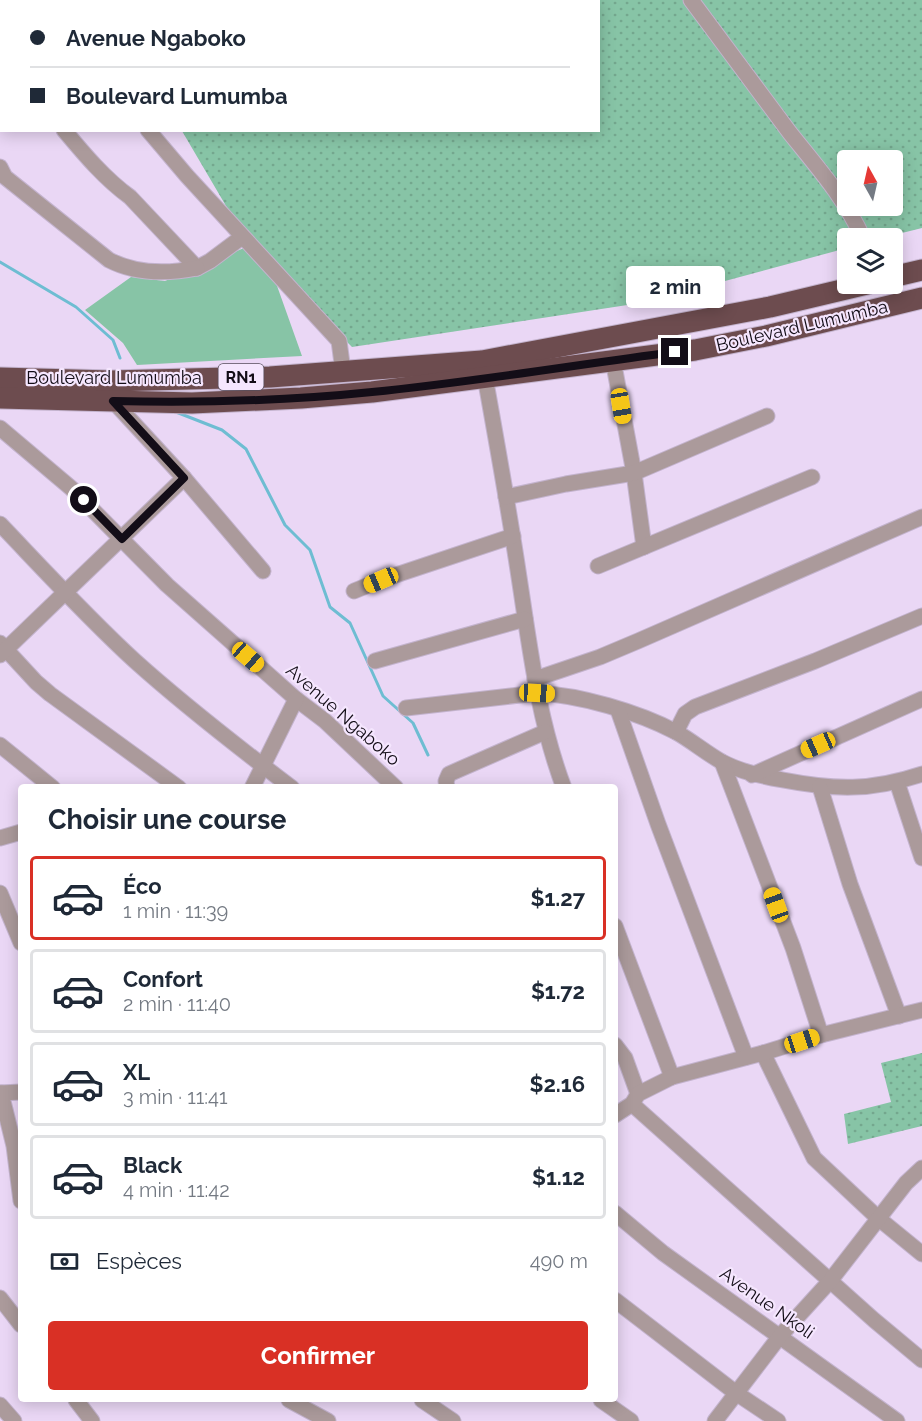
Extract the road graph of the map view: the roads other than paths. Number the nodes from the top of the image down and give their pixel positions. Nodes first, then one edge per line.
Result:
1 (691, 0) edge
2 (66, 132) edge
3 (150, 132) edge
4 (0, 167) edge
5 (857, 228) edge
6 (242, 237) junction
7 (196, 268) junction
8 (922, 270) edge
9 (903, 274) edge
10 (837, 291) edge
11 (922, 298) edge
12 (613, 360) junction
13 (343, 371) junction
14 (485, 377) junction
15 (0, 378) edge
16 (0, 398) edge
17 (113, 401) junction
18 (766, 416) dead end
19 (0, 428) edge
20 (634, 473) junction
21 (812, 477) dead end
22 (184, 478) junction
23 (506, 497) junction
24 (922, 517) edge
25 (0, 524) edge
26 (513, 536) junction
27 (122, 539) junction
28 (645, 547) junction
29 (598, 566) dead end
30 (263, 571) dead end
31 (354, 591) dead end
32 (65, 592) junction
33 (922, 616) edge
34 (525, 619) junction
35 (2, 649) edge
36 (375, 661) dead end
37 (536, 686) junction
38 (296, 699) junction
39 (922, 699) edge
40 (406, 708) dead end
41 (618, 710) junction
42 (545, 732) junction
43 (676, 732) junction
44 (0, 746) edge
45 (722, 762) junction
46 (263, 765) junction
47 (922, 774) edge
48 (752, 775) junction
49 (897, 782) junction
50 (48, 784) edge
51 (174, 784) edge
52 (254, 784) edge
53 (287, 784) edge
54 (392, 784) edge
55 (446, 784) edge
56 (563, 784) edge
57 (820, 787) junction
58 (18, 833) edge
59 (0, 838) edge
60 (922, 858) edge
61 (0, 893) edge
62 (618, 934) edge
63 (18, 936) edge
64 (922, 1010) edge
65 (899, 1016) junction
66 (821, 1035) junction
67 (618, 1049) edge
68 (763, 1053) junction
69 (746, 1057) junction
70 (672, 1077) junction
71 (18, 1092) edge
72 (0, 1093) edge
73 (635, 1099) junction
74 (618, 1113) edge
75 (922, 1168) edge
76 (18, 1178) edge
77 (618, 1216) edge
78 (878, 1218) junction
79 (922, 1254) edge
80 (831, 1281) junction
81 (0, 1298) edge
82 (618, 1302) edge
83 (18, 1320) edge
84 (780, 1336) junction
85 (922, 1360) edge
86 (736, 1393) junction
87 (78, 1402) edge
88 (293, 1402) edge
89 (425, 1402) edge
90 (604, 1402) edge
91 (0, 1405) edge
92 (15, 1421) edge
93 (92, 1421) edge
94 (328, 1421) edge
95 (453, 1421) edge
96 (631, 1421) edge
97 (715, 1421) edge
98 (778, 1421) edge
99 (897, 1421) edge

1 - 5 street
2 - 7 street
3 - 6 street
4 - 7 street
6 - 7 street
6 - 13 street
8 - 9 highway, Boulevard Lumumba
10 - 13 highway, Boulevard Lumumba / RN1
11 - 12 highway, Boulevard Lumumba / RN1
12 - 14 highway, Boulevard Lumumba / RN1
12 - 20 street
13 - 15 highway, Boulevard Lumumba / RN1
14 - 17 highway, Boulevard Lumumba / RN1
14 - 23 street
16 - 17 highway, Boulevard Lumumba / RN1
17 - 22 street
18 - 20 street
19 - 27 street, Avenue Ngaboko
20 - 23 street
20 - 28 street
21 - 28 street
22 - 27 street
22 - 30 street
23 - 26 street
24 - 37 street
25 - 32 street
26 - 31 street
26 - 34 street
27 - 32 street
27 - 38 street, Avenue Ngaboko
28 - 29 street
32 - 35 street
32 - 46 street
33 - 43 street
34 - 36 street
34 - 37 street
35 - 51 street
37 - 40 street
37 - 41 street
37 - 42 street
38 - 46 street
38 - 54 street, Avenue Ngaboko
39 - 48 street
41 - 43 street
41 - 69 street
42 - 55 street
42 - 56 street
43 - 45 street
44 - 50 street
45 - 48 street
45 - 66 street
46 - 52 street
46 - 53 street
47 - 49 street
48 - 57 street
49 - 57 street
49 - 60 street
57 - 65 street
58 - 59 street
61 - 63 street
62 - 70 street
64 - 65 street
65 - 66 street
66 - 68 street
67 - 73 street
68 - 69 street
68 - 78 street
69 - 70 street
70 - 73 street
71 - 72 street
72 - 76 street
73 - 74 street
73 - 80 street
75 - 78 street
77 - 84 street, Avenue Nkoli
78 - 79 street
78 - 80 street
80 - 84 street
80 - 85 street
81 - 83 street
82 - 86 street
84 - 86 street
84 - 99 street, Avenue Nkoli
86 - 97 street
86 - 98 street
87 - 93 street
88 - 94 street
89 - 95 street
90 - 96 street
91 - 92 street

